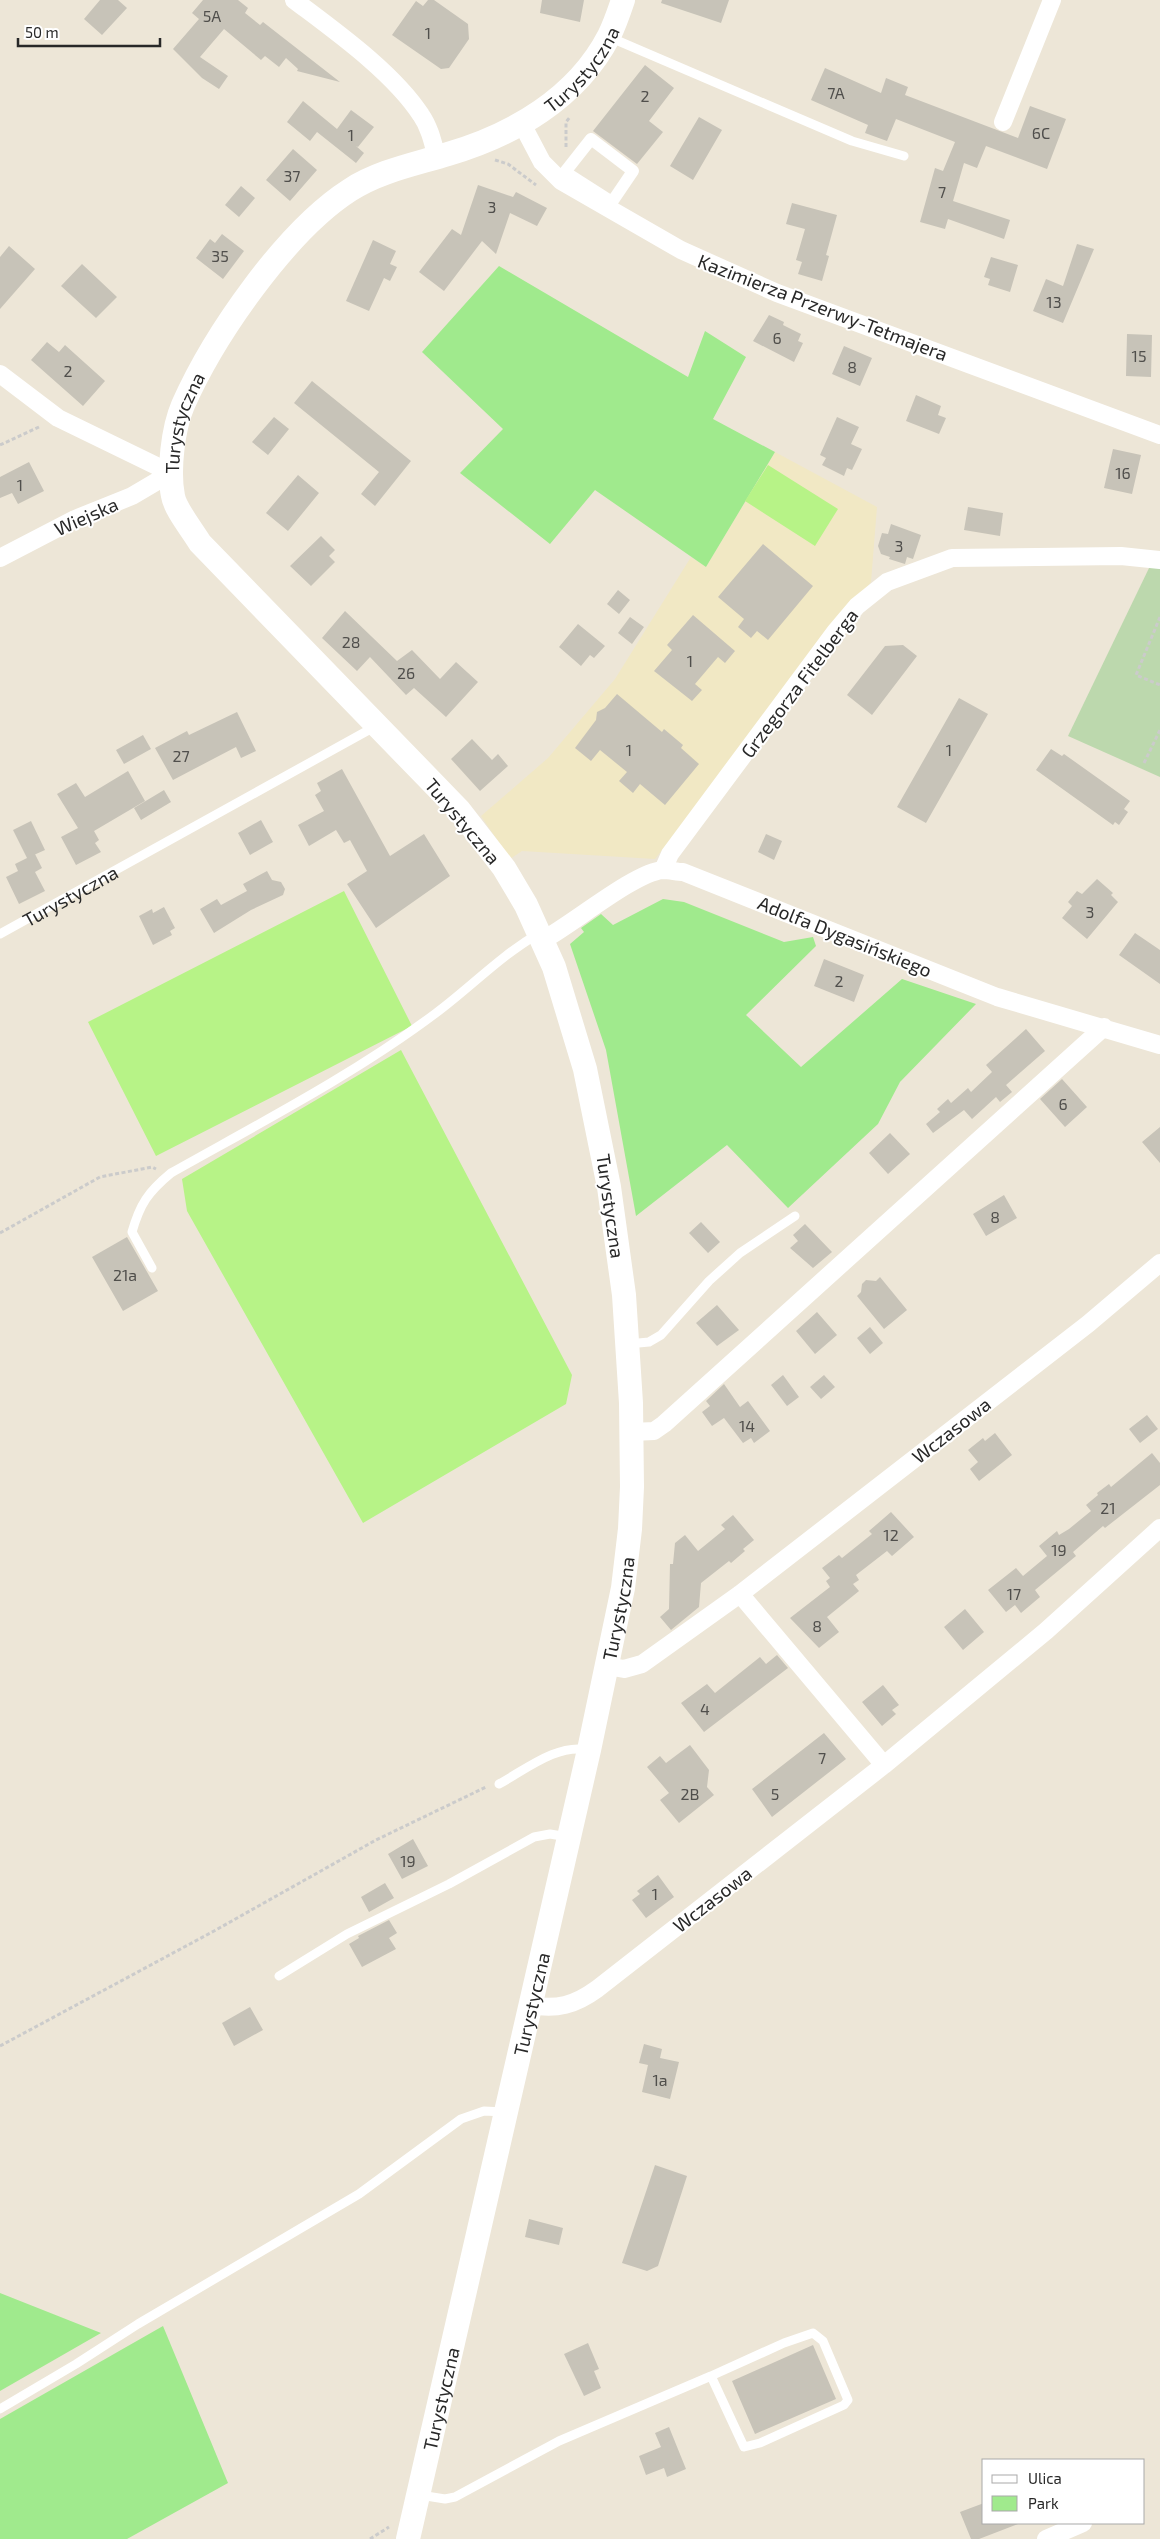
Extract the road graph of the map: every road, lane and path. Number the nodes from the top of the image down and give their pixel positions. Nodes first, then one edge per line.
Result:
1 (294, 0) edge
2 (624, 0) edge
3 (1052, 0) edge
4 (608, 37) junction
5 (1003, 122) dead end
6 (522, 124) junction
7 (904, 156) dead end
8 (437, 158) junction
9 (492, 160) dead end
10 (633, 171) joint
11 (523, 174) dead end
12 (0, 374) edge
13 (58, 418) junction
14 (1160, 435) edge
15 (0, 445) edge
16 (171, 473) junction
17 (0, 558) edge
18 (1160, 560) edge
19 (1160, 618) edge
20 (1160, 685) edge
21 (377, 726) junction
22 (1160, 730) edge
23 (1144, 763) dead end
24 (662, 870) junction
25 (0, 934) edge
26 (542, 936) junction
27 (1104, 1027) junction
28 (1160, 1045) edge
29 (171, 1173) junction
30 (795, 1216) dead end
31 (0, 1233) edge
32 (1160, 1264) edge
33 (152, 1268) dead end
34 (628, 1344) junction
35 (632, 1432) junction
36 (1160, 1528) edge
37 (740, 1594) junction
38 (607, 1666) junction
39 (589, 1750) junction
40 (884, 1765) junction
41 (499, 1784) joint
42 (568, 1838) junction
43 (279, 1976) dead end
44 (530, 2005) junction
45 (0, 2046) edge
46 (505, 2112) junction
47 (711, 2376) junction
48 (0, 2409) edge
49 (418, 2495) junction
50 (1081, 2524) edge
51 (408, 2539) edge
52 (1046, 2539) edge

1 - 8 street
2 - 4 main road, Turystyczna
3 - 5 street
4 - 6 main road, Turystyczna
4 - 7 lane
6 - 8 main road, Turystyczna
6 - 14 street, Kazimierza Przerwy-Tetmajera
8 - 16 main road, Turystyczna
9 - 11 path
10 - 10 street
12 - 13 street
13 - 15 path
13 - 16 street
16 - 17 street, Wiejska
16 - 21 main road, Turystyczna
18 - 24 street, Grzegorza Fitelberga
19 - 20 path
21 - 25 lane, Turystyczna
21 - 26 main road, Turystyczna
22 - 23 path
24 - 26 street, Adolfa Dygasińskiego
24 - 27 street, Adolfa Dygasińskiego
26 - 29 lane
26 - 34 main road, Turystyczna
27 - 28 street, Adolfa Dygasińskiego
27 - 35 street
29 - 31 path
29 - 33 lane
30 - 34 lane
32 - 37 street, Wczasowa
34 - 35 main road, Turystyczna
35 - 38 main road, Turystyczna
36 - 40 street, Wczasowa
37 - 38 street, Wczasowa
37 - 40 street
38 - 39 main road, Turystyczna
39 - 41 lane
39 - 42 main road, Turystyczna
40 - 44 street, Wczasowa
41 - 45 path
42 - 43 lane
42 - 44 main road, Turystyczna
44 - 46 main road, Turystyczna
46 - 48 lane
46 - 49 main road, Turystyczna
47 - 47 lane
47 - 49 lane
49 - 51 main road, Turystyczna
50 - 52 street

